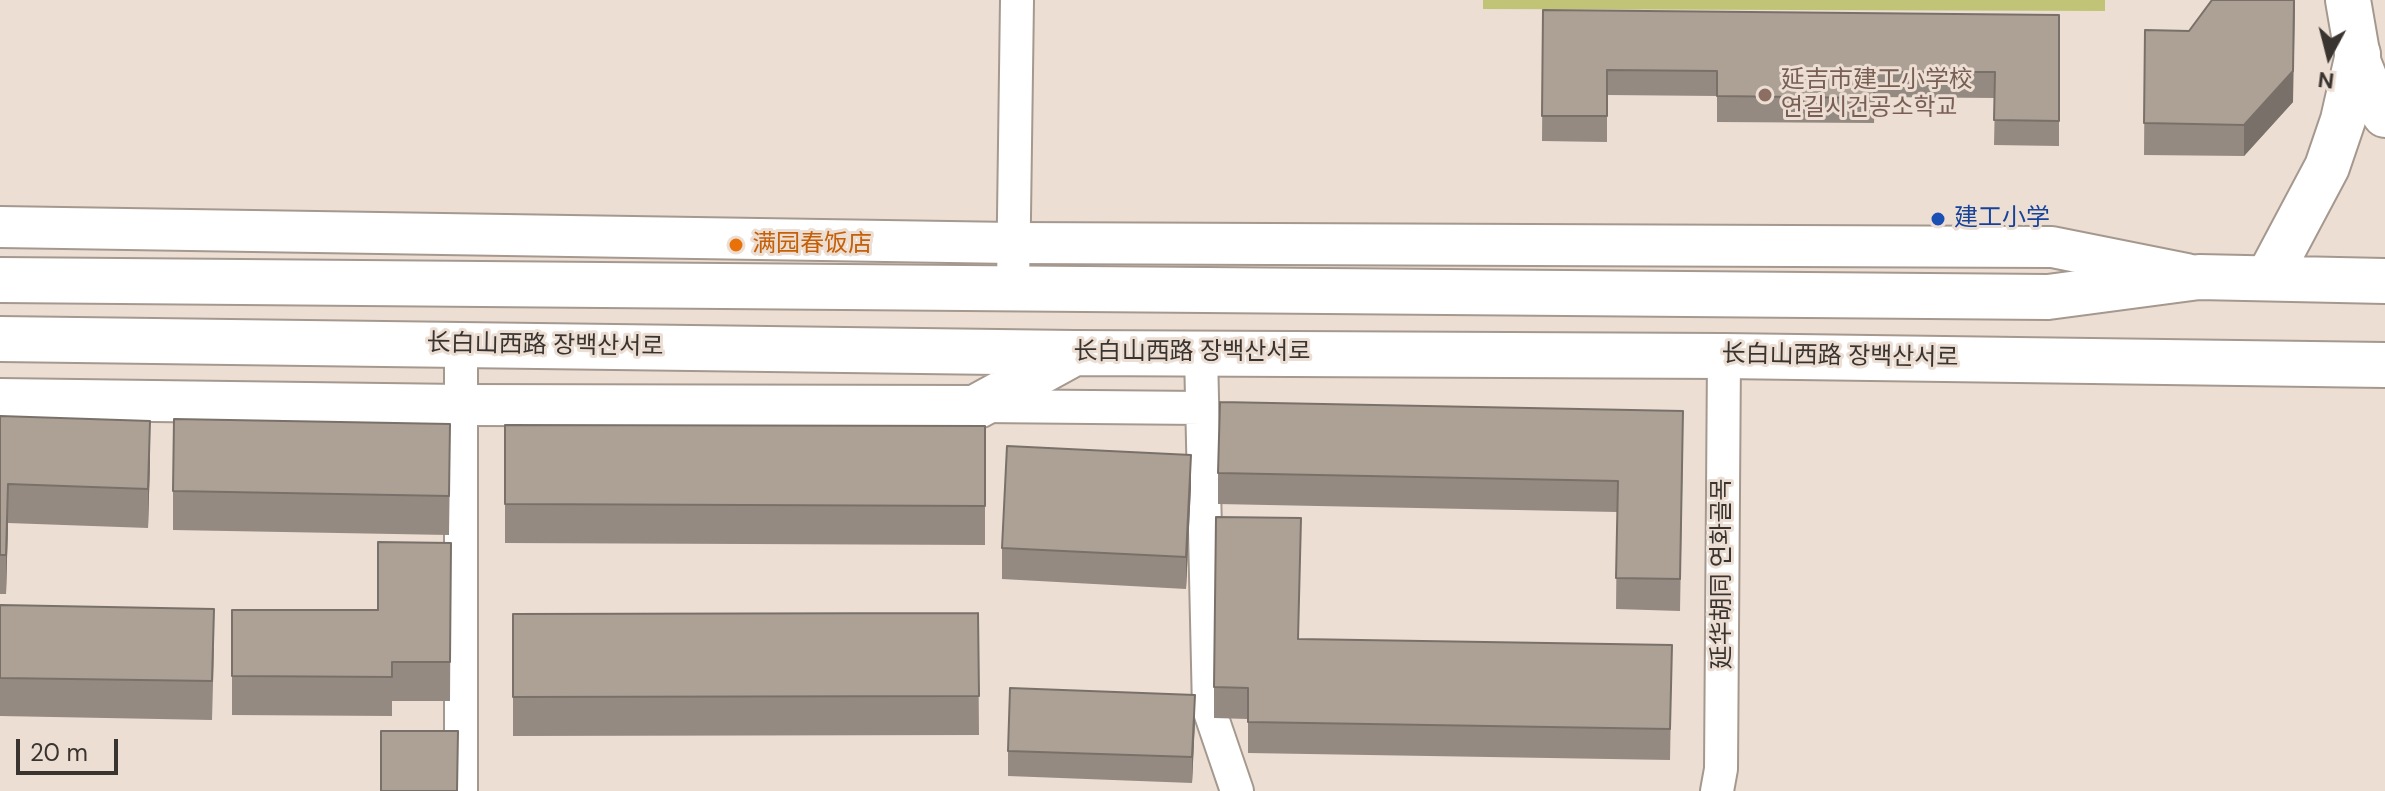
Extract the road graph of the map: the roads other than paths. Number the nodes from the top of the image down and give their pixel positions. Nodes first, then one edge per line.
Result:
1 (1017, 0) edge
2 (2348, 0) edge
3 (2371, 68) edge
4 (2385, 115) edge
5 (0, 227) edge
6 (1012, 243) junction
7 (2199, 277) junction
8 (2268, 278) junction
9 (0, 280) edge
10 (2385, 281) edge
11 (1013, 288) junction
12 (0, 339) edge
13 (461, 345) junction
14 (1075, 353) junction
15 (1201, 353) junction
16 (1724, 356) junction
17 (2385, 365) edge
18 (0, 399) edge
19 (461, 405) junction
20 (978, 406) junction
21 (1202, 408) junction
22 (461, 791) edge
23 (1237, 791) edge
24 (1717, 791) edge

1 - 6 street
2 - 3 main road
3 - 4 main road
3 - 8 main road
5 - 6 street
6 - 7 street
6 - 11 street
7 - 8 main road
7 - 11 main road
8 - 10 main road
9 - 11 main road
12 - 13 main road, 长白山西路 장백산서로
13 - 14 main road, 长白山西路 장백산서로
13 - 19 street
14 - 15 main road, 长白山西路 장백산서로
14 - 20 main road
15 - 16 main road, 长白山西路 장백산서로
15 - 21 street
16 - 17 main road, 长白山西路 장백산서로
16 - 24 street, 延华胡同 연화골목
18 - 19 street
19 - 20 street
19 - 22 street
20 - 21 street
21 - 23 street

